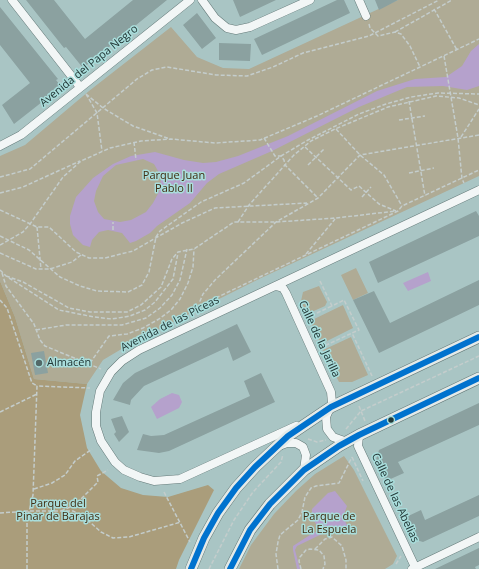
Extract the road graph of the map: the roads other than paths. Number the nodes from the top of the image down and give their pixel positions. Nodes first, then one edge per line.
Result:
1 (12, 0) edge
2 (190, 0) edge
3 (202, 0) edge
4 (310, 0) edge
5 (359, 0) edge
6 (366, 16) road end
7 (80, 87) junction
8 (0, 146) edge
9 (479, 190) edge
10 (276, 286) junction
11 (479, 337) edge
12 (479, 378) edge
13 (332, 407) junction
14 (308, 421) junction
15 (359, 435) junction
16 (345, 437) junction
17 (275, 448) junction
18 (304, 470) junction
19 (479, 537) edge
20 (414, 568) edge
21 (191, 569) edge
22 (230, 569) edge

1 - 7 street
2 - 7 street, Avenida del Papa Negro
3 - 4 street
5 - 6 street
7 - 8 street, Avenida del Papa Negro
9 - 10 street, Avenida de las Píceas
10 - 13 street, Calle de la Jarilla
10 - 14 street, Avenida de las Píceas
11 - 13 main road
12 - 15 main road
13 - 14 main road
13 - 16 street
14 - 17 main road
15 - 16 main road
15 - 20 street, Calle de las Abelias
16 - 18 main road
17 - 18 street
17 - 21 main road
18 - 22 main road
19 - 20 street

